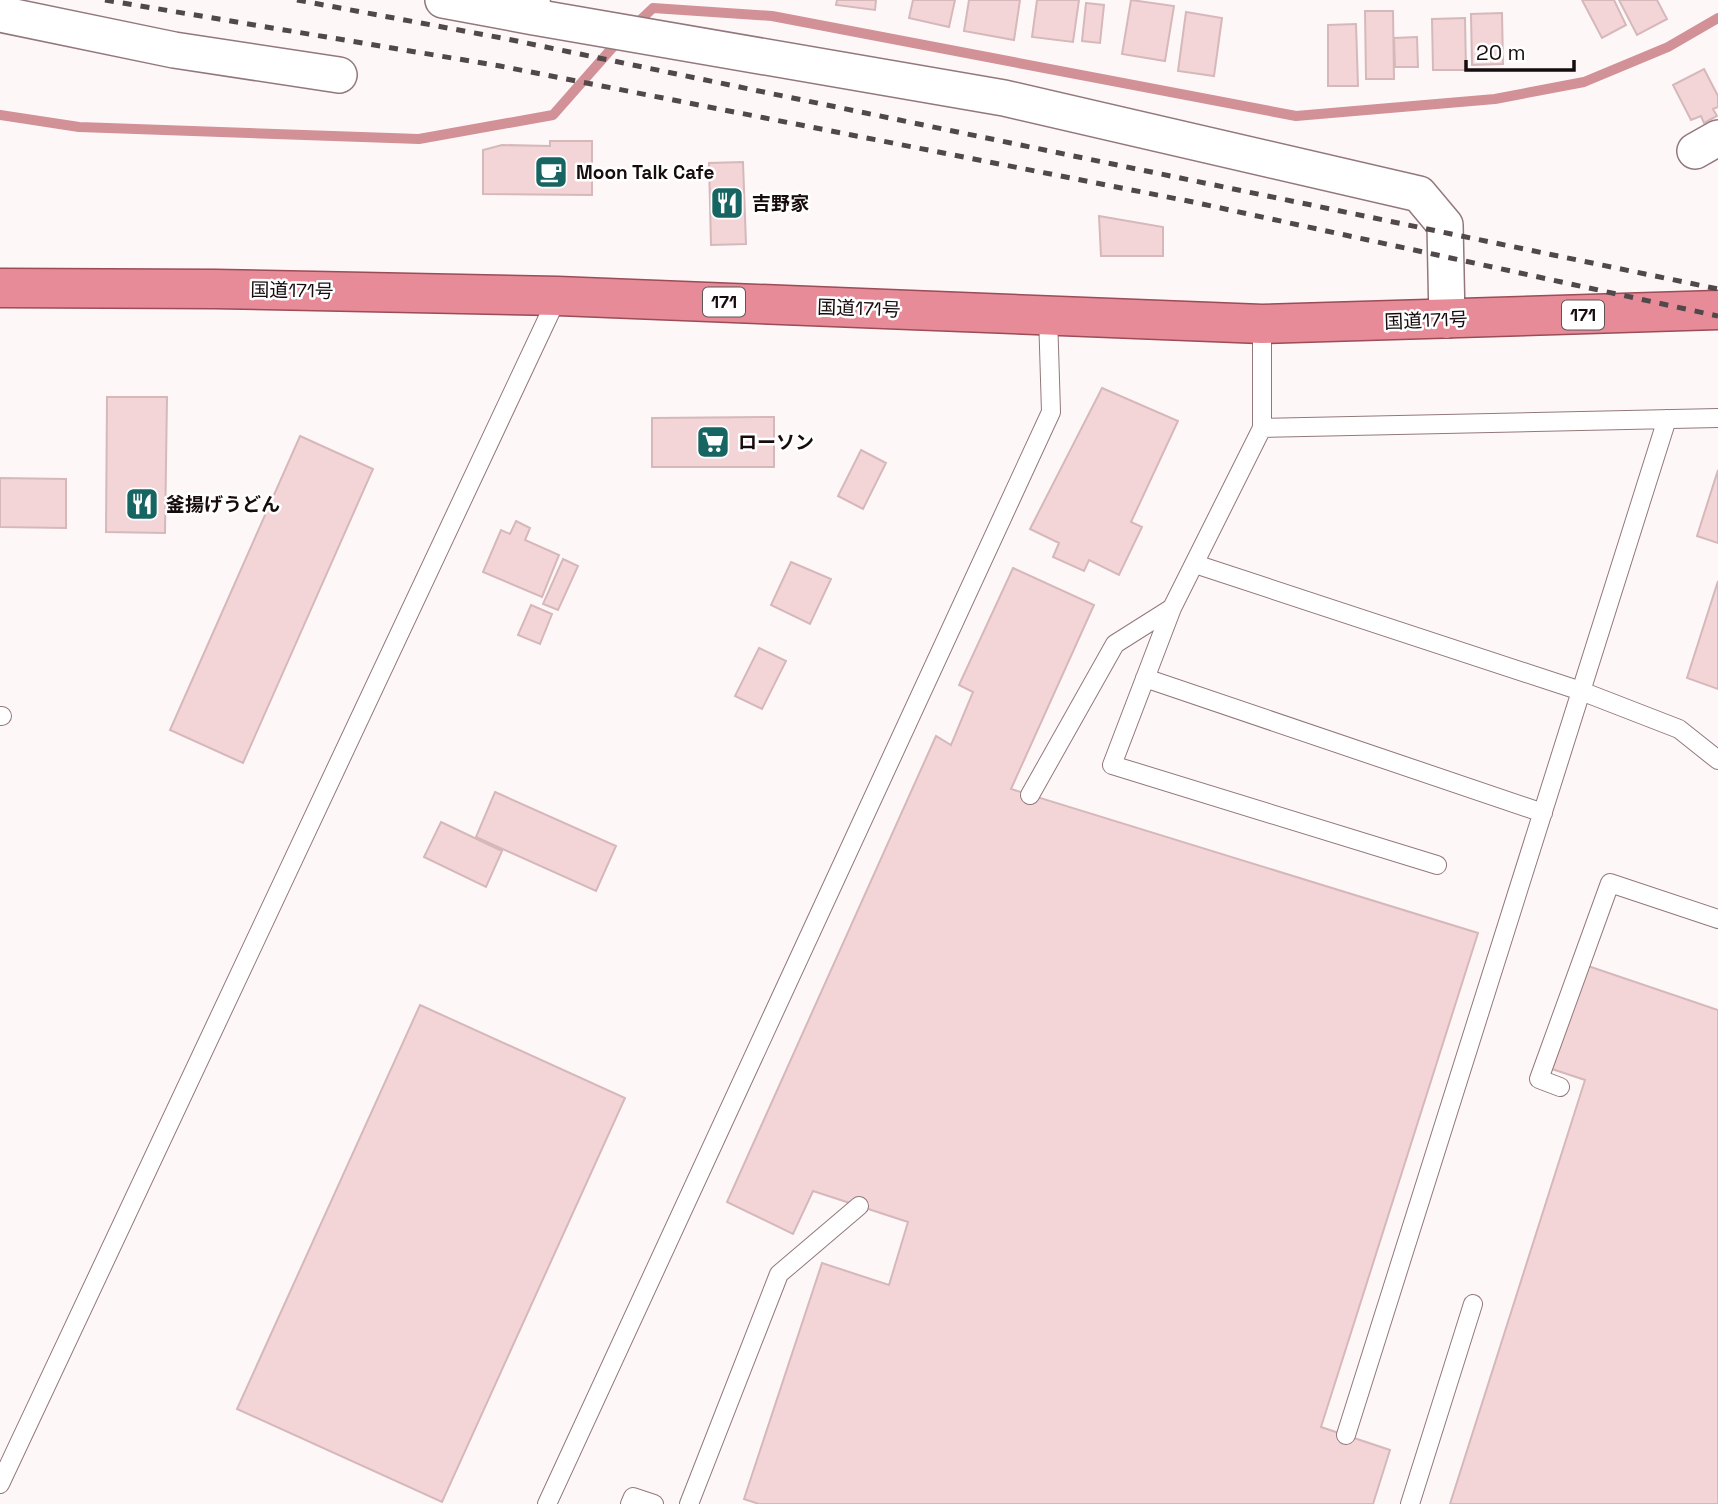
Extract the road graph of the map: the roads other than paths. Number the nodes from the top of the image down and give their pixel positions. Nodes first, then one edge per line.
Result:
1 (443, 0) edge
2 (533, 8) edge
3 (0, 14) edge
4 (339, 75) dead end
5 (0, 288) edge
6 (558, 296) junction
7 (1718, 310) edge
8 (1048, 315) junction
9 (1447, 320) junction
10 (1262, 324) junction
11 (1718, 418) edge
12 (1667, 419) junction
13 (1262, 428) junction
14 (1195, 564) junction
15 (1172, 608) junction
16 (1145, 678) junction
17 (1581, 691) junction
18 (1718, 761) edge
19 (1030, 795) dead end
20 (1543, 813) junction
21 (1437, 865) dead end
22 (1718, 919) edge
23 (1560, 1087) dead end
24 (859, 1206) dead end
25 (1473, 1304) dead end
26 (1346, 1435) dead end
27 (0, 1484) edge
28 (547, 1504) edge
29 (629, 1504) edge
30 (654, 1504) edge
31 (689, 1504) edge
32 (1410, 1504) edge

1 - 2 street
2 - 9 street
3 - 4 street
5 - 6 highway, 国道171号 / 171
6 - 8 highway, 国道171号 / 171
6 - 27 lane
7 - 9 highway, 国道171号 / 171
8 - 10 highway, 国道171号 / 171
8 - 28 lane
9 - 10 highway, 国道171号 / 171
10 - 13 lane
11 - 12 lane
12 - 13 lane
12 - 17 lane
13 - 14 lane
14 - 15 lane
14 - 17 lane
15 - 16 lane
15 - 19 lane
16 - 20 lane
16 - 21 lane
17 - 18 lane
17 - 20 lane
20 - 26 lane
22 - 23 lane
24 - 31 lane
25 - 32 lane
29 - 30 lane

